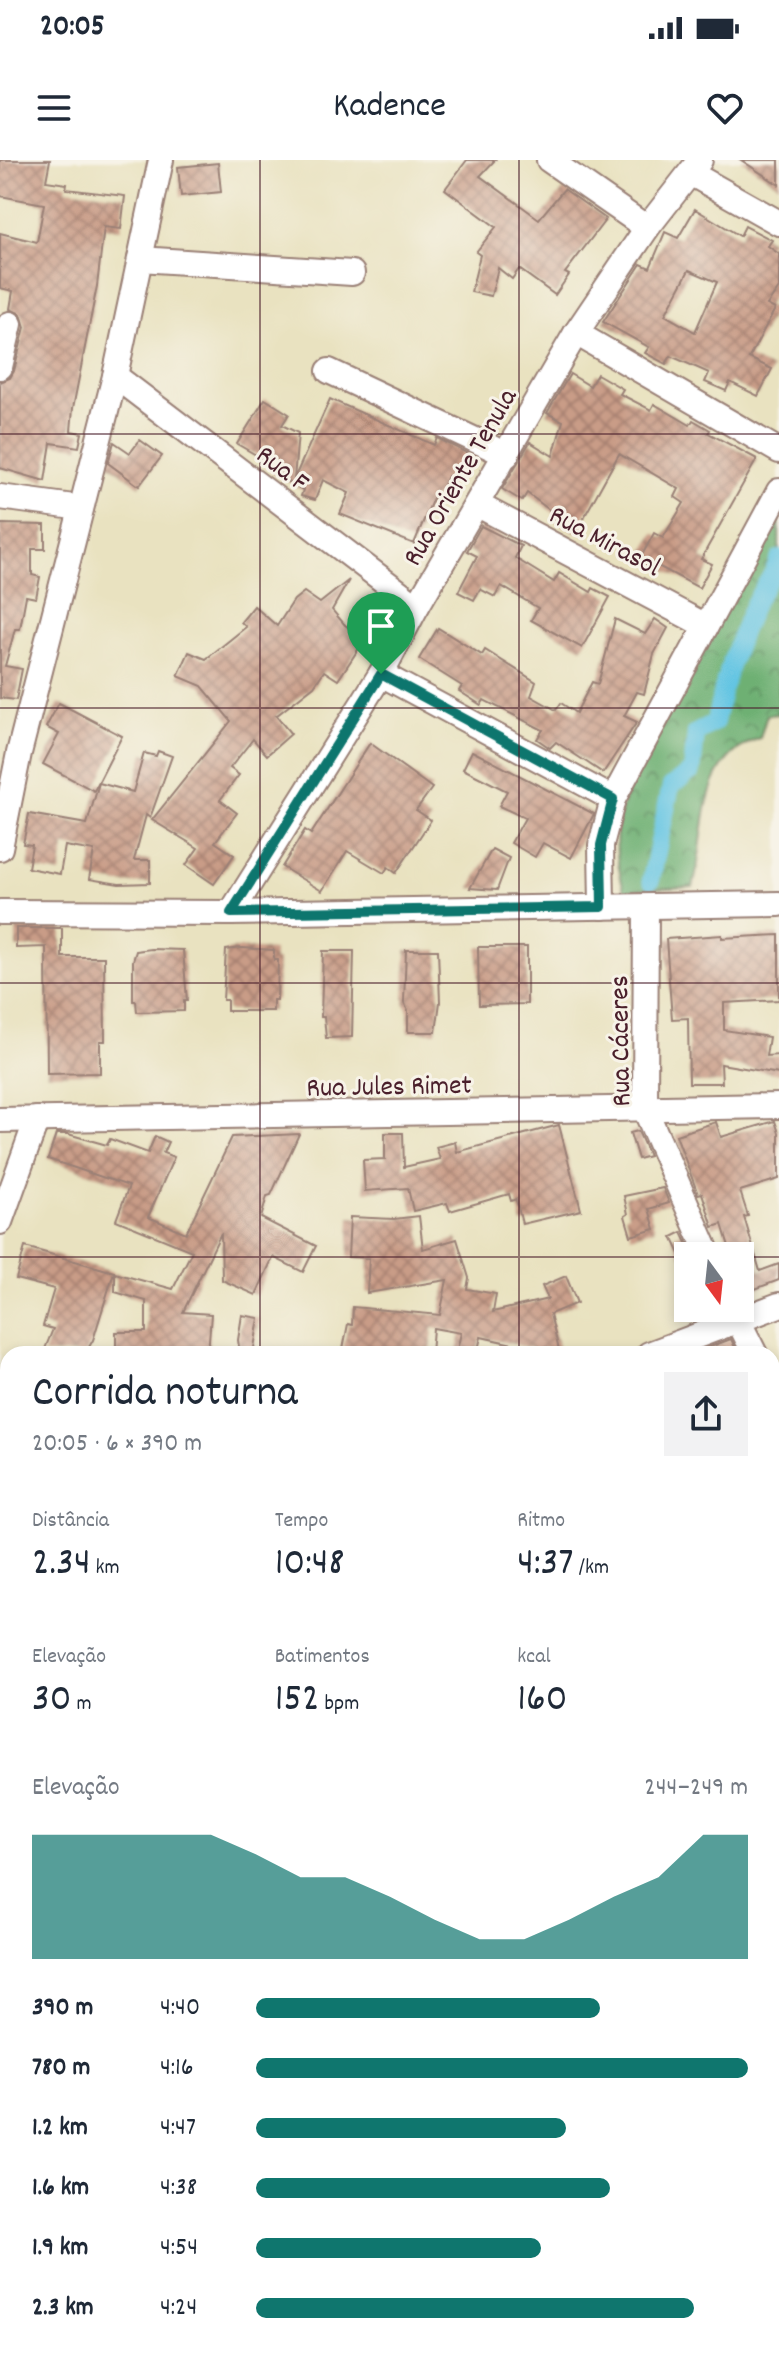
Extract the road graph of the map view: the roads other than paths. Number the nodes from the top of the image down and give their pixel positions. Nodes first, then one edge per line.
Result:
1 (161, 160) edge
2 (549, 160) edge
3 (696, 167) edge
4 (779, 223) edge
5 (647, 228) junction
6 (140, 259) junction
7 (352, 273) dead end
8 (10, 324) dead end
9 (576, 333) junction
10 (0, 367) edge
11 (329, 371) dead end
12 (115, 376) junction
13 (779, 451) edge
14 (507, 455) junction
15 (779, 491) edge
16 (0, 497) edge
17 (478, 505) junction
18 (81, 508) junction
19 (417, 606) junction
20 (706, 626) junction
21 (381, 674) junction
22 (9, 750) edge
23 (613, 799) junction
24 (0, 848) edge
25 (779, 904) edge
26 (602, 907) junction
27 (646, 907) junction
28 (0, 912) edge
29 (231, 913) junction
30 (779, 1106) edge
31 (645, 1109) junction
32 (37, 1119) junction
33 (0, 1120) edge
34 (0, 1222) edge
35 (703, 1242) edge
36 (779, 1305) edge
37 (754, 1310) edge
38 (718, 1322) edge
39 (739, 1322) edge
40 (666, 1346) edge
41 (751, 1346) edge

1 - 6 street
2 - 5 street
3 - 4 street
3 - 5 street, Rua Oriente Tenula
5 - 9 street, Rua Oriente Tenula
6 - 7 street
6 - 12 street
8 - 10 street
9 - 13 street
9 - 14 street, Rua Oriente Tenula
11 - 14 street
12 - 18 street
12 - 19 street, Rua F
14 - 17 street, Rua Oriente Tenula
15 - 20 street
16 - 18 street
17 - 19 street, Rua Oriente Tenula
17 - 20 street, Rua Mirasol
18 - 22 street
19 - 21 street, Rua Oriente Tenula
20 - 23 street
21 - 23 street
21 - 29 street, Rua Oriente Tenula
22 - 24 street
23 - 26 street
25 - 27 street
26 - 27 street
26 - 29 street
27 - 31 street, Rua Cáceres
28 - 29 street
30 - 31 street, Rua Jules Rimet
31 - 32 street, Rua Jules Rimet
31 - 35 street, Rua Cáceres
32 - 33 street, Rua Jules Rimet
32 - 34 street
36 - 37 street
38 - 40 street
39 - 41 street

